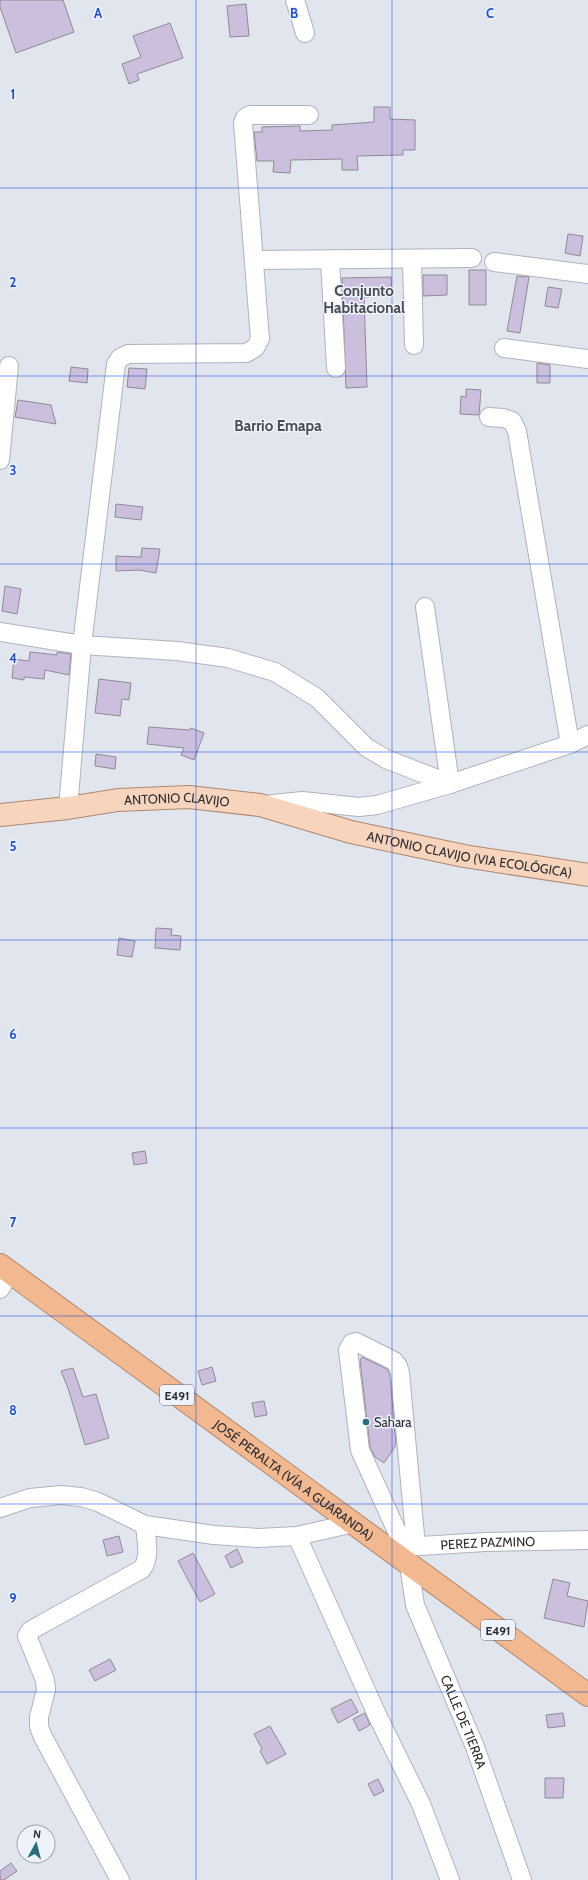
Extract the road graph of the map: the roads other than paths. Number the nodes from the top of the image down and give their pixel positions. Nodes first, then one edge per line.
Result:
1 (295, 0) edge
2 (305, 33) dead end
3 (309, 115) dead end
4 (472, 258) dead end
5 (254, 260) junction
6 (330, 260) junction
7 (412, 260) junction
8 (494, 262) dead end
9 (588, 274) edge
10 (414, 345) dead end
11 (504, 348) dead end
12 (588, 359) edge
13 (9, 366) dead end
14 (336, 368) dead end
15 (489, 417) dead end
16 (0, 460) edge
17 (425, 607) dead end
18 (0, 632) edge
19 (82, 645) junction
20 (588, 735) edge
21 (570, 744) junction
22 (450, 784) junction
23 (260, 805) junction
24 (68, 808) junction
25 (0, 815) edge
26 (351, 832) joint
27 (588, 875) edge
28 (3, 1276) edge
29 (0, 1508) edge
30 (354, 1523) junction
31 (145, 1525) junction
32 (297, 1536) junction
33 (588, 1540) edge
34 (404, 1551) junction
35 (588, 1695) edge
36 (120, 1880) edge
37 (450, 1880) edge
38 (522, 1880) edge

1 - 2 street
3 - 5 street
4 - 7 street
5 - 6 street
5 - 19 street
6 - 7 street
6 - 14 street
7 - 10 street
8 - 9 street
11 - 12 street
13 - 16 street
15 - 21 street
17 - 22 street
18 - 19 street
19 - 22 street
19 - 24 street
20 - 21 street
21 - 22 street
22 - 23 street
23 - 24 main road, ANTONIO CLAVIJO
23 - 26 main road, ANTONIO CLAVIJO
24 - 25 main road, ANTONIO CLAVIJO
26 - 27 main road, ANTONIO CLAVIJO (VIA ECOLÓGICA)
28 - 30 highway, JOSÉ PERALTA (VÍA A GUARANDA) / E491
29 - 31 street
30 - 32 street
30 - 34 highway, JOSÉ PERALTA (VÍA A GUARANDA) / E491
31 - 32 street
31 - 36 street
32 - 37 street
33 - 34 street, PEREZ PAZMINO
34 - 34 street
34 - 35 highway, JOSÉ PERALTA (VÍA A GUARANDA) / E491
34 - 38 street, CALLE DE TIERRA

